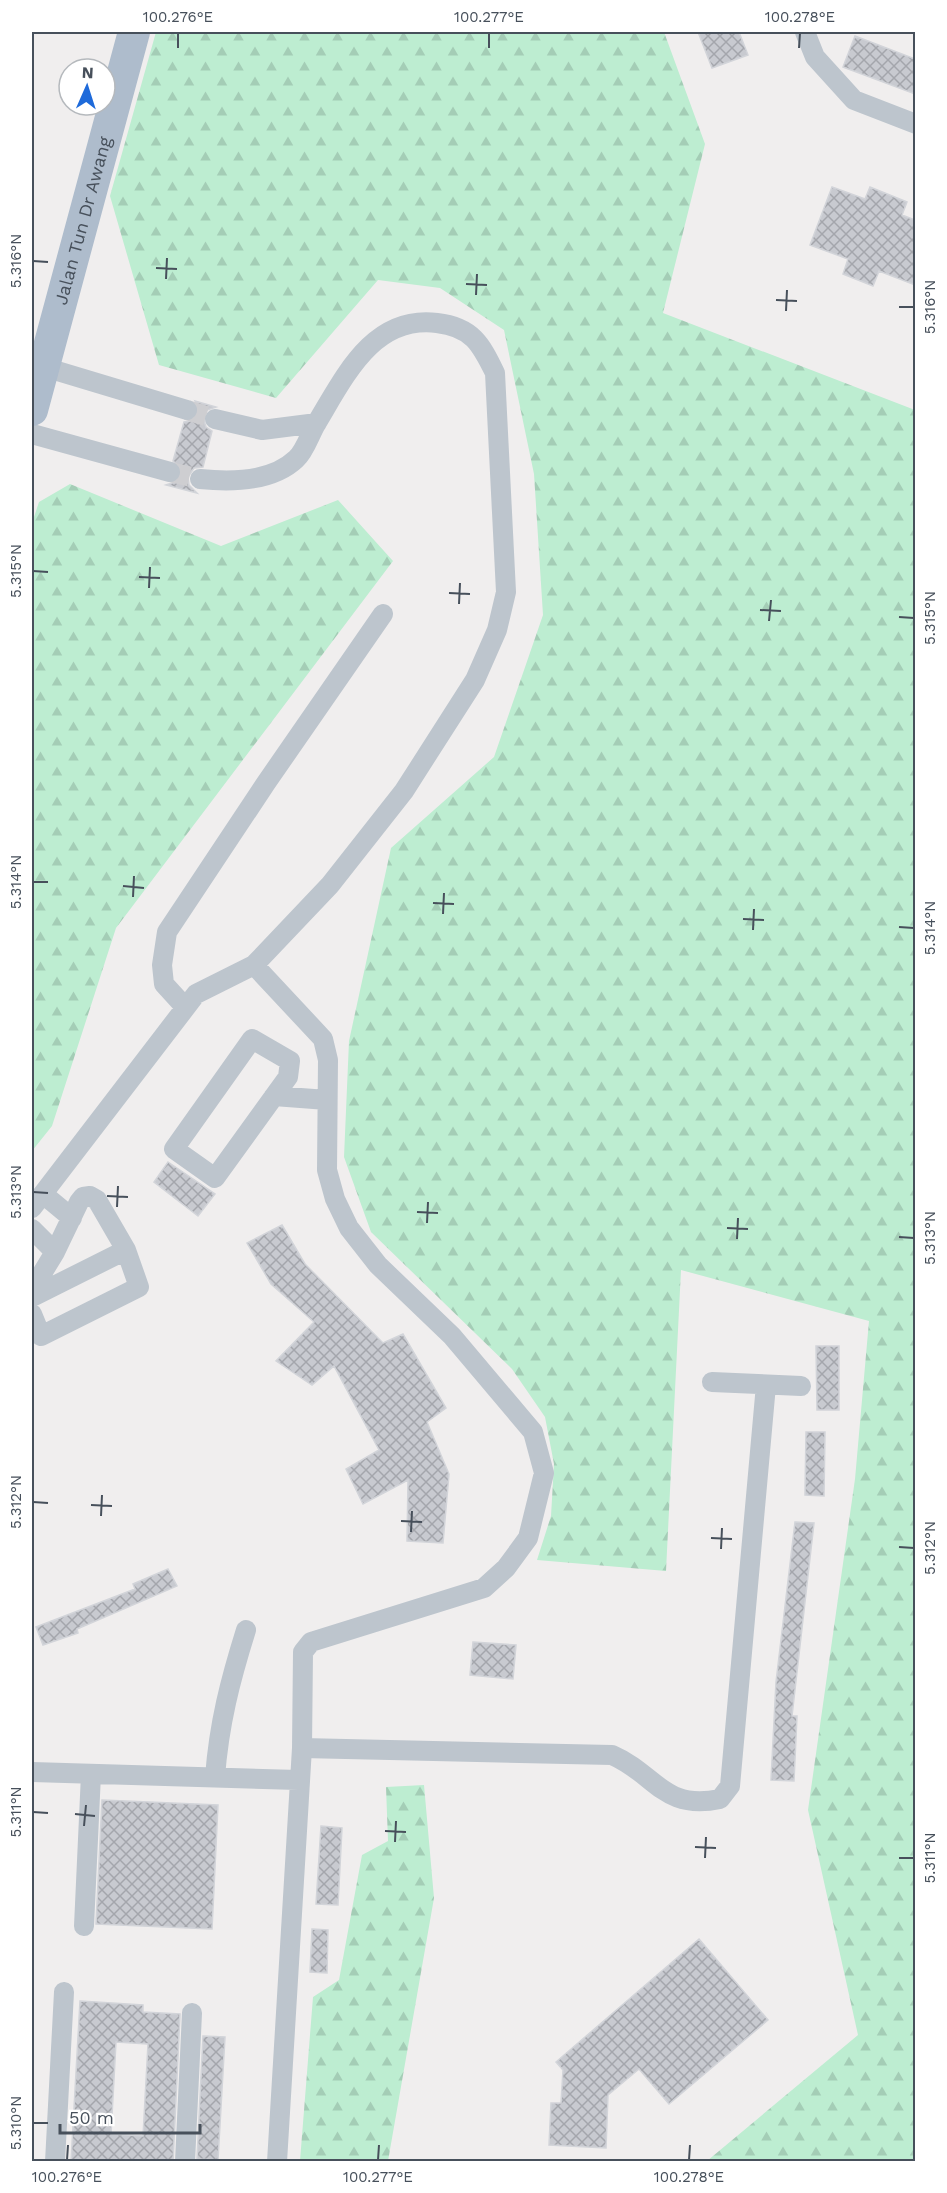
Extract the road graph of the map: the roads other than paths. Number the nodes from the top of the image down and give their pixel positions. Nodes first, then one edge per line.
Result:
1 (134, 32) edge
2 (805, 32) edge
3 (915, 124) edge
4 (44, 367) junction
5 (32, 410) edge
6 (187, 410) tunnel mouth
7 (215, 419) tunnel mouth
8 (317, 423) junction
9 (32, 434) edge
10 (170, 472) tunnel mouth
11 (200, 479) tunnel mouth
12 (383, 614) dead end
13 (254, 965) junction
14 (185, 1007) junction
15 (274, 1096) junction
16 (327, 1100) junction
17 (37, 1201) edge
18 (72, 1218) junction
19 (32, 1229) edge
20 (126, 1250) junction
21 (56, 1252) junction
22 (32, 1290) edge
23 (32, 1297) edge
24 (32, 1314) edge
25 (712, 1382) dead end
26 (766, 1385) junction
27 (801, 1386) dead end
28 (246, 1630) dead end
29 (302, 1748) junction
30 (32, 1772) edge
31 (91, 1774) junction
32 (215, 1778) junction
33 (298, 1780) junction
34 (84, 1926) dead end
35 (64, 1992) dead end
36 (192, 2013) dead end
37 (55, 2162) edge
38 (185, 2162) edge
39 (278, 2162) edge

1 - 4 main road, Jalan Tun Dr Awang
2 - 3 street
4 - 5 main road, Jalan Tun Dr Awang
4 - 6 street
7 - 8 street
8 - 11 street
8 - 13 street
9 - 10 street
12 - 14 street
13 - 14 street
13 - 16 street
14 - 17 street
15 - 15 street
15 - 16 street
16 - 29 street
17 - 18 street
18 - 20 street
18 - 21 street
19 - 21 street
20 - 23 street
20 - 24 street
21 - 22 street
25 - 26 street
26 - 27 street
26 - 29 street
28 - 32 street
29 - 33 street
30 - 31 street
31 - 32 street
31 - 34 street
32 - 33 street
33 - 39 street
35 - 37 street
36 - 38 street

